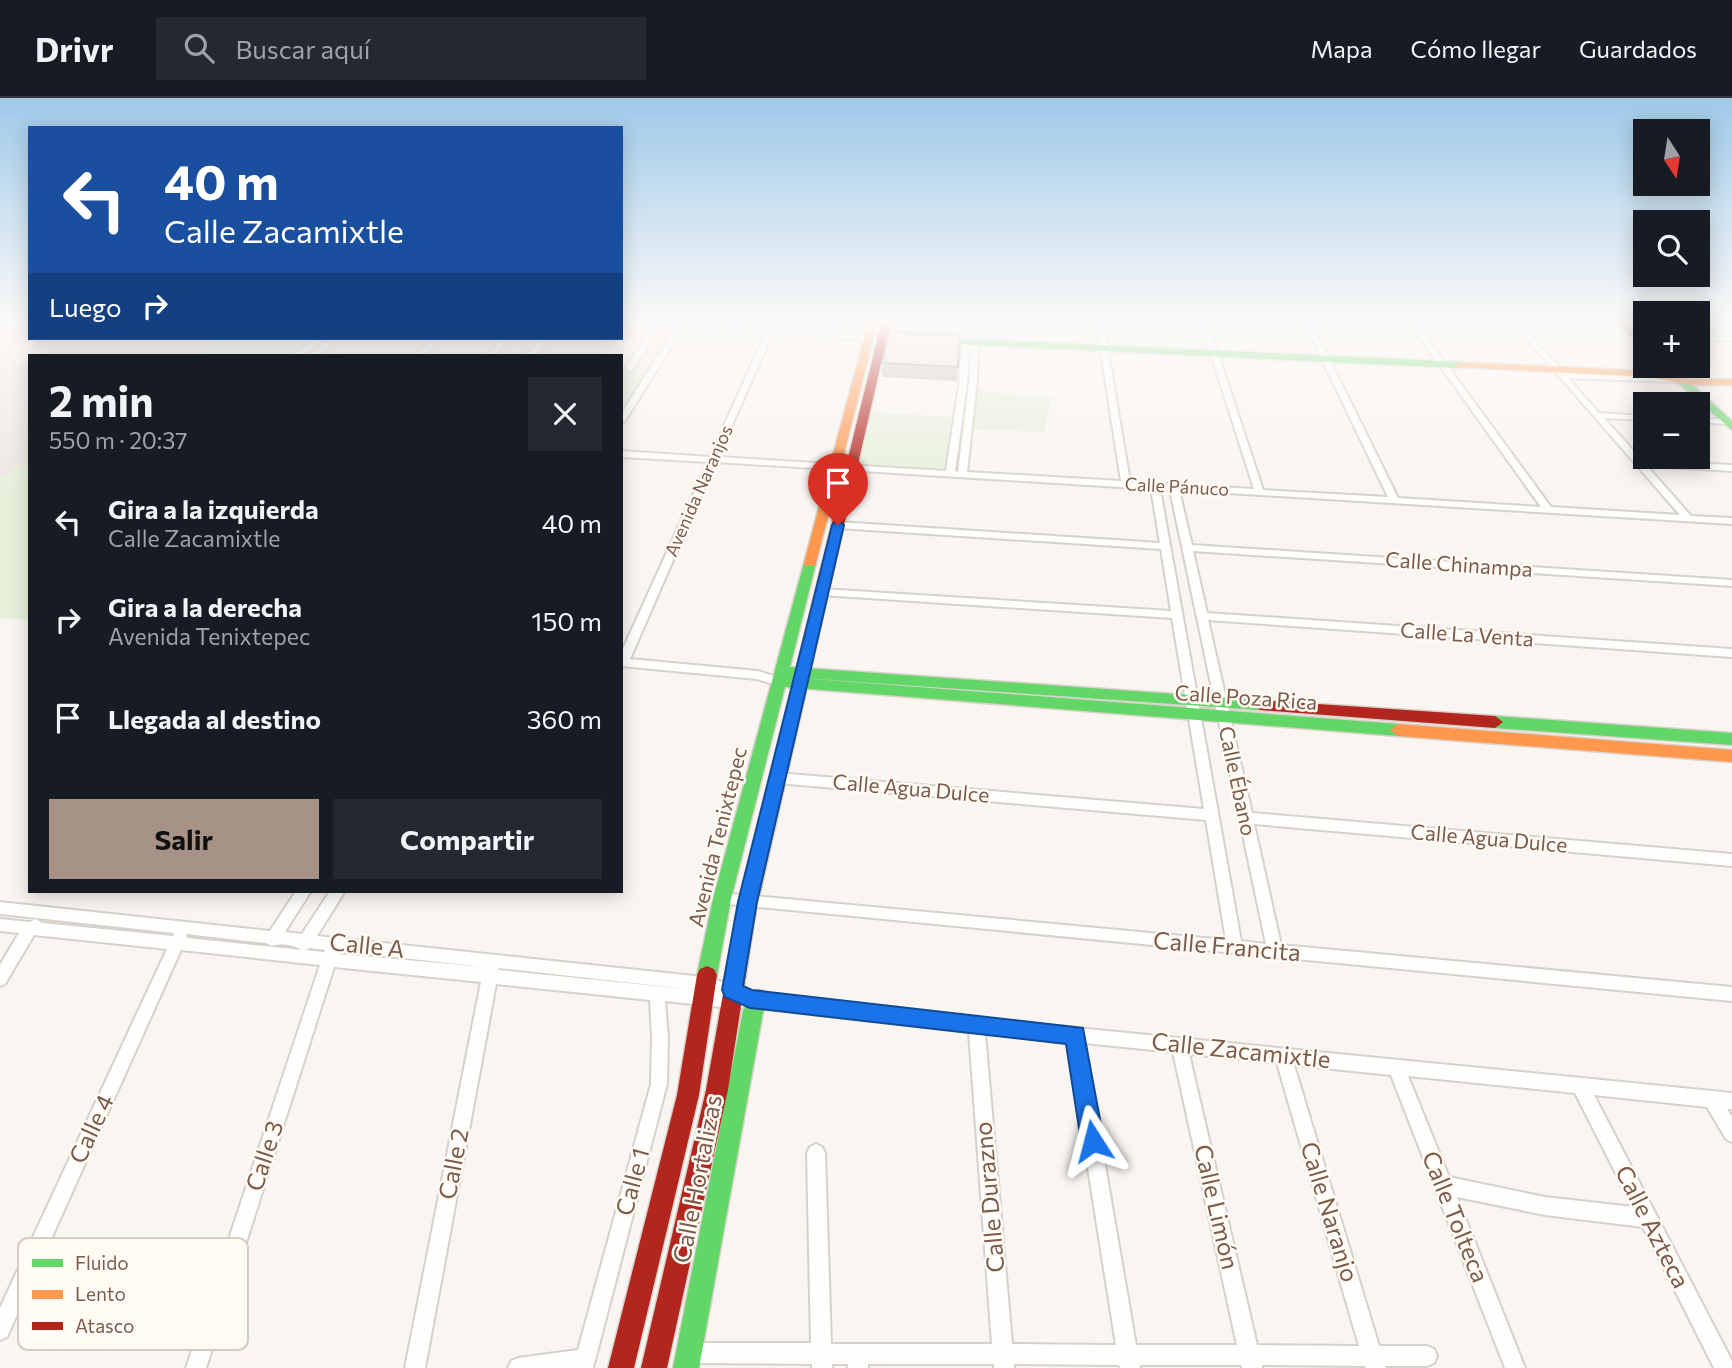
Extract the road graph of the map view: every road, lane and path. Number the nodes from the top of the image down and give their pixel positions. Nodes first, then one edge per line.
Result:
1 (646, 379) edge
2 (749, 379) edge
3 (866, 379) edge
4 (963, 379) edge
5 (973, 379) edge
6 (1109, 379) edge
7 (1222, 379) edge
8 (1336, 379) edge
9 (1453, 379) edge
10 (1567, 379) edge
11 (1692, 379) edge
12 (1598, 415) junction
13 (1633, 417) edge
14 (623, 418) edge
15 (1710, 420) edge
16 (1730, 420) edge
17 (623, 454) edge
18 (1633, 455) edge
19 (713, 460) junction
20 (844, 467) junction
21 (1710, 467) edge
22 (1732, 468) edge
23 (1645, 469) edge
24 (950, 474) junction
25 (962, 474) junction
26 (1126, 484) junction
27 (1155, 486) junction
28 (1174, 487) junction
29 (1259, 492) junction
30 (1394, 500) junction
31 (1548, 510) junction
32 (1688, 518) junction
33 (1732, 521) edge
34 (838, 525) junction
35 (1165, 546) junction
36 (1187, 548) junction
37 (1732, 583) edge
38 (822, 592) junction
39 (1177, 615) junction
40 (1202, 616) junction
41 (1732, 653) edge
42 (623, 660) edge
43 (623, 662) edge
44 (781, 676) junction
45 (802, 678) junction
46 (1193, 707) junction
47 (1222, 709) junction
48 (1630, 732) junction
49 (1684, 736) junction
50 (1732, 739) edge
51 (1640, 749) junction
52 (1692, 753) junction
53 (1732, 756) edge
54 (778, 778) junction
55 (1212, 815) junction
56 (1246, 818) junction
57 (1732, 860) edge
58 (303, 893) edge
59 (337, 893) edge
60 (722, 899) junction
61 (748, 902) junction
62 (0, 908) edge
63 (58, 913) junction
64 (0, 925) edge
65 (30, 928) junction
66 (181, 935) junction
67 (274, 937) junction
68 (307, 940) junction
69 (1236, 948) junction
70 (332, 951) junction
71 (1275, 951) junction
72 (264, 953) junction
73 (296, 956) junction
74 (492, 967) junction
75 (0, 979) edge
76 (703, 991) junction
77 (657, 993) junction
78 (1732, 994) edge
79 (731, 996) junction
80 (754, 999) junction
81 (976, 1025) junction
82 (1075, 1035) junction
83 (1179, 1045) junction
84 (1283, 1055) junction
85 (1396, 1066) junction
86 (1580, 1085) junction
87 (1712, 1099) junction
88 (1732, 1101) edge
89 (1732, 1133) edge
90 (816, 1153) dead end
91 (1442, 1185) junction
92 (1647, 1218) junction
93 (42, 1238) edge
94 (238, 1238) edge
95 (18, 1291) edge
96 (0, 1330) edge
97 (202, 1350) edge
98 (1427, 1356) dead end
99 (688, 1360) edge
100 (822, 1360) edge
101 (858, 1360) edge
102 (1004, 1361) edge
103 (1129, 1361) edge
104 (1250, 1361) edge
105 (1374, 1362) edge
106 (585, 1364) edge
107 (196, 1368) edge
108 (415, 1368) edge
109 (517, 1368) edge
110 (621, 1368) edge
111 (654, 1368) edge
112 (1515, 1368) edge
113 (1726, 1368) edge

1 - 14 street
2 - 19 street, Avenida Naranjos
3 - 20 street, Avenida Tenixtepec
4 - 24 street
5 - 25 street
6 - 26 street
7 - 29 street
8 - 30 street
9 - 31 street
10 - 12 street
11 - 16 street
12 - 13 street
12 - 18 street
15 - 16 street
17 - 19 street, Calle Pánuco
19 - 20 street, Calle Pánuco
19 - 42 street, Avenida Naranjos
20 - 24 street, Calle Pánuco
20 - 34 street, Avenida Tenixtepec
20 - 44 street, Avenida Tenixtepec
21 - 22 street
23 - 32 street
24 - 25 street, Calle Pánuco
25 - 26 street, Calle Pánuco
26 - 27 street, Calle Pánuco
27 - 28 street, Calle Pánuco
27 - 35 street, Calle Ébano
28 - 29 street, Calle Pánuco
28 - 36 street, Calle Ébano
29 - 30 street, Calle Pánuco
30 - 31 street, Calle Pánuco
31 - 32 street, Calle Pánuco
32 - 33 street, Calle Pánuco
34 - 35 street
34 - 38 street, Avenida Tenixtepec
35 - 39 street, Calle Ébano
36 - 37 street, Calle Chinampa
36 - 40 street, Calle Ébano
38 - 39 street
38 - 45 street, Avenida Tenixtepec
39 - 46 street, Calle Ébano
40 - 41 street, Calle La Venta
40 - 47 street, Calle Ébano
43 - 44 street, Calle Poza Rica
44 - 45 street, Calle Poza Rica
44 - 60 street, Avenida Tenixtepec
45 - 46 street, Calle Poza Rica
45 - 54 street, Avenida Tenixtepec
46 - 47 street, Calle Poza Rica
46 - 55 street, Calle Ébano
47 - 48 street, Calle Poza Rica
47 - 51 street, Calle Poza Rica
47 - 56 street, Calle Ébano
48 - 49 street, Calle Poza Rica
48 - 51 street
49 - 50 street, Calle Poza Rica
49 - 52 street
51 - 52 street, Calle Poza Rica
52 - 53 street, Calle Poza Rica
54 - 55 street, Calle Agua Dulce
54 - 61 street, Avenida Tenixtepec
55 - 69 street, Calle Ébano
56 - 57 street, Calle Agua Dulce
56 - 71 street, Calle Ébano
58 - 67 street
59 - 68 street
60 - 61 street, Calle Francita
60 - 76 street, Avenida Tenixtepec
61 - 69 street, Calle Francita
61 - 79 street, Avenida Tenixtepec
62 - 63 street, Calle A
63 - 65 street
63 - 66 street, Calle A
64 - 65 street, Calle A
65 - 66 street, Calle A
65 - 75 street
66 - 67 street, Calle A
66 - 72 street, Calle A
66 - 93 street, Calle 4
67 - 68 street, Calle A
67 - 72 street
68 - 70 street, Calle A
68 - 73 street
69 - 71 street, Calle Francita
70 - 73 street, Calle A
70 - 74 street, Calle A
70 - 94 street, Calle 3
71 - 78 street, Calle Francita
72 - 73 street, Calle A
74 - 76 street, Calle A
74 - 77 street, Calle A
74 - 108 street, Calle 2
76 - 77 street, Calle A
76 - 79 street, Calle A
76 - 110 street, Avenida Tenixtepec
77 - 106 street, Calle 1
79 - 80 street, Calle Zacamixtle
79 - 111 street, Avenida Tenixtepec
80 - 81 street, Calle Zacamixtle
80 - 99 street, Calle Hortalizas
81 - 82 street, Calle Zacamixtle
81 - 102 street, Calle Durazno
82 - 83 street, Calle Zacamixtle
82 - 103 street
83 - 84 street, Calle Zacamixtle
83 - 104 street, Calle Limón
84 - 85 street, Calle Zacamixtle
84 - 105 street, Calle Naranjo
85 - 86 street, Calle Zacamixtle
85 - 91 street, Calle Tolteca
86 - 87 street, Calle Zacamixtle
86 - 92 street, Calle Azteca
87 - 88 street, Calle Zacamixtle
87 - 89 street
90 - 100 street
91 - 92 street
91 - 112 street, Calle Tolteca
92 - 113 street, Calle Azteca
95 - 96 street, Calle 4
97 - 107 street, Calle 3
98 - 105 street
99 - 100 street
100 - 101 street
101 - 102 street
102 - 103 street
103 - 104 street
104 - 105 street
106 - 109 street

